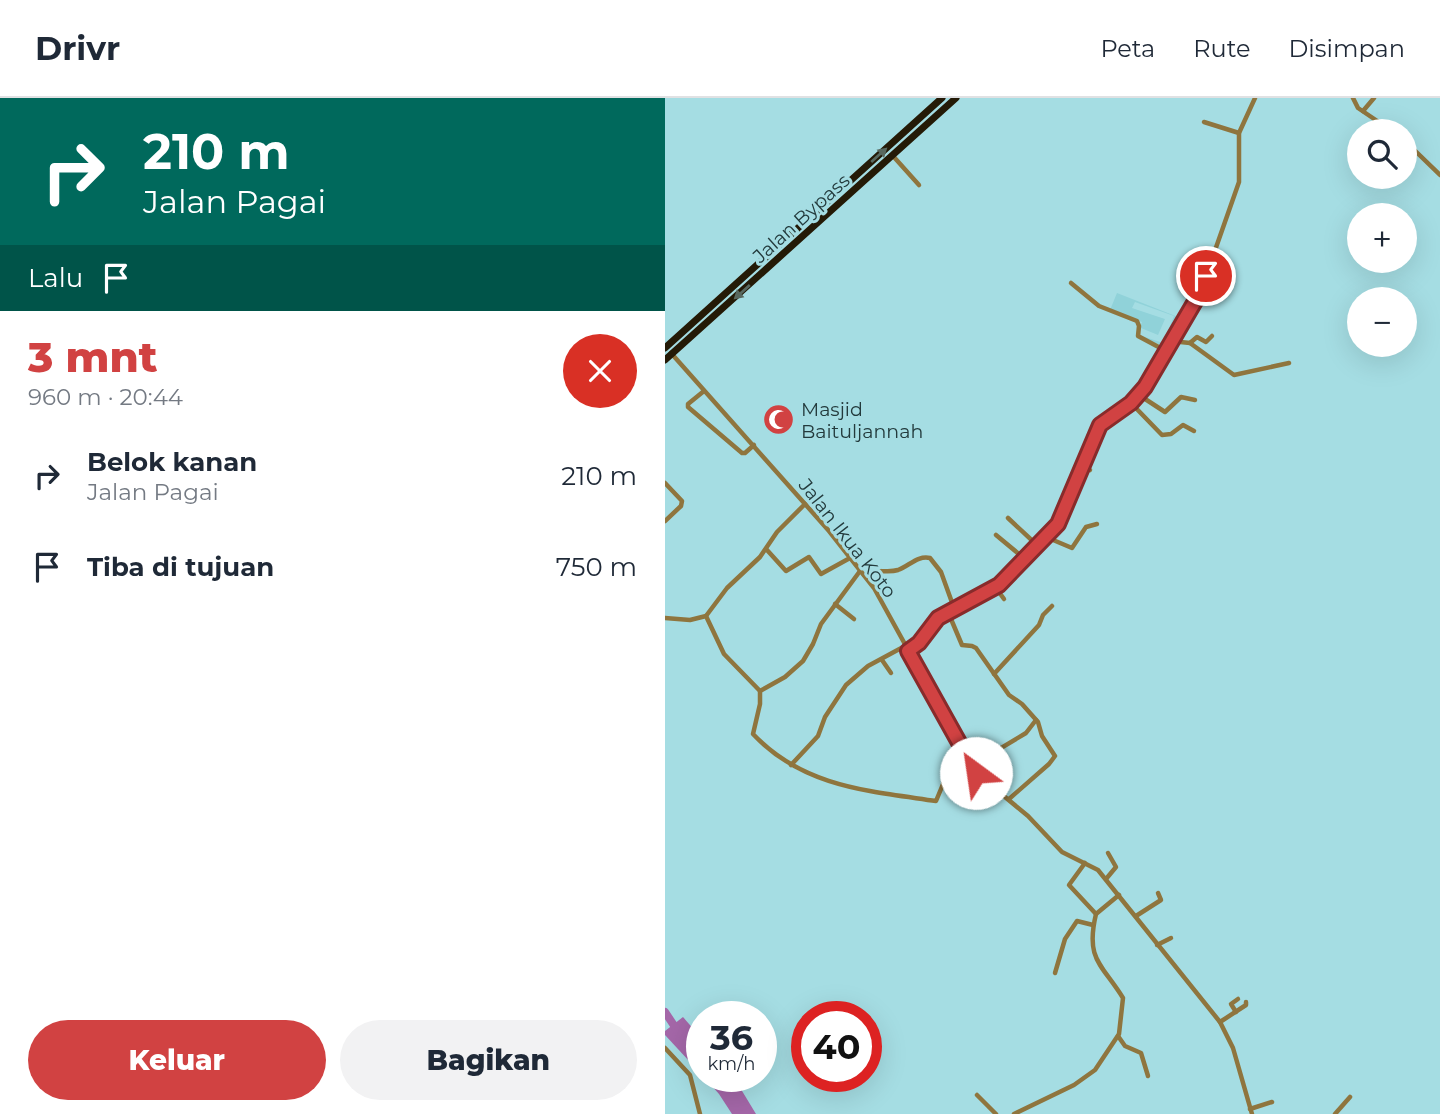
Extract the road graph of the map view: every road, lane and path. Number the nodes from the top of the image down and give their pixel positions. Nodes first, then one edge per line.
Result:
1 (942, 98) edge
2 (956, 98) edge
3 (1255, 98) edge
4 (1353, 98) edge
5 (1374, 98) edge
6 (1363, 111) junction
7 (1375, 119) edge
8 (1204, 122) dead end
9 (1238, 133) junction
10 (1417, 152) edge
11 (893, 156) junction
12 (1440, 174) edge
13 (919, 185) dead end
14 (767, 257) junction
15 (772, 264) junction
16 (1071, 283) dead end
17 (1212, 336) dead end
18 (1171, 341) junction
19 (1190, 343) junction
20 (667, 349) edge
21 (1166, 351) junction
22 (665, 360) edge
23 (1289, 363) dead end
24 (704, 391) junction
25 (1139, 395) junction
26 (1195, 400) dead end
27 (1131, 403) junction
28 (1194, 431) dead end
29 (754, 445) junction
30 (1083, 465) junction
31 (1090, 470) dead end
32 (665, 483) edge
33 (805, 504) junction
34 (1008, 518) dead end
35 (665, 521) edge
36 (1097, 524) dead end
37 (996, 535) dead end
38 (1046, 537) junction
39 (1038, 546) junction
40 (767, 550) junction
41 (850, 558) junction
42 (1025, 559) junction
43 (862, 573) junction
44 (996, 587) junction
45 (1004, 599) dead end
46 (835, 604) junction
47 (1052, 606) dead end
48 (954, 608) junction
49 (948, 612) junction
50 (706, 616) junction
51 (665, 618) edge
52 (854, 619) dead end
53 (905, 646) junction
54 (908, 651) junction
55 (882, 660) junction
56 (891, 673) dead end
57 (994, 674) junction
58 (760, 691) junction
59 (1037, 720) junction
60 (791, 765) junction
61 (972, 768) junction
62 (1009, 799) junction
63 (1108, 853) dead end
64 (1085, 863) junction
65 (1106, 879) junction
66 (1159, 894) dead end
67 (1119, 895) junction
68 (1096, 914) junction
69 (1136, 916) junction
70 (1093, 925) junction
71 (1171, 938) dead end
72 (1157, 945) junction
73 (1055, 973) dead end
74 (1238, 999) dead end
75 (1246, 1002) dead end
76 (1236, 1012) junction
77 (1220, 1022) junction
78 (1118, 1037) junction
79 (665, 1048) edge
80 (1148, 1076) dead end
81 (977, 1095) dead end
82 (1350, 1097) dead end
83 (1272, 1102) dead end
84 (1251, 1111) edge
85 (700, 1114) edge
86 (996, 1114) edge
87 (1014, 1114) edge
88 (1335, 1114) edge

14 -> 1 highway
2 - 11 highway, Jalan Bypass
3 - 9 street
4 - 6 street
5 - 6 street
6 - 7 street
8 - 9 street
9 - 18 street
10 - 12 street
11 - 13 street
11 - 15 highway, Jalan Bypass
14 - 15 highway
14 - 20 highway
15 -> 20 highway, Jalan Bypass
16 - 21 street
17 - 19 street
18 - 19 street
18 - 21 street
19 - 23 street
20 - 22 highway, Jalan Bypass
20 - 24 street, Jalan Ikua Koto
21 - 25 street
24 - 29 street, Jalan Ikua Koto
24 - 29 street
25 - 26 street
25 - 27 street
27 - 28 street
27 - 30 street
29 - 33 street, Jalan Ikua Koto
30 - 31 street
30 - 38 street
32 - 35 street
33 - 40 street
33 - 41 street, Jalan Ikua Koto
34 - 39 street
36 - 38 street
37 - 42 street
38 - 39 street
39 - 42 street
40 - 41 street
40 - 50 street
41 - 43 street, Jalan Ikua Koto
42 - 44 street
43 - 46 street
43 - 48 street
43 - 53 street, Jalan Ikua Koto
44 - 45 street
44 - 48 street
46 - 52 street
46 - 58 street
47 - 57 street
48 - 49 street
49 - 54 street
49 - 57 street
50 - 51 street
50 - 58 street
53 - 54 street, Jalan Ikua Koto
53 - 55 street
54 - 61 street, Jalan Ikua Koto
55 - 56 street
55 - 60 street
57 - 59 street
58 - 60 street
59 - 61 street
59 - 62 street
60 - 61 street
61 - 62 street, Jalan Ikua Koto
62 - 64 street, Jalan Ikua Koto
63 - 65 street
64 - 65 street, Jalan Ikua Koto
64 - 68 street
65 - 67 street, Jalan Ikua Koto
66 - 69 street
67 - 68 street
67 - 69 street, Jalan Ikua Koto
68 - 70 street
69 - 72 street, Jalan Ikua Koto
70 - 73 street
70 - 78 street
71 - 72 street
72 - 77 street, Jalan Ikua Koto
74 - 76 street
75 - 76 street
76 - 77 street
77 - 84 street, Jalan Ikua Koto
78 - 80 street
78 - 87 street
79 - 85 street
81 - 86 street
82 - 88 street
83 - 84 street

